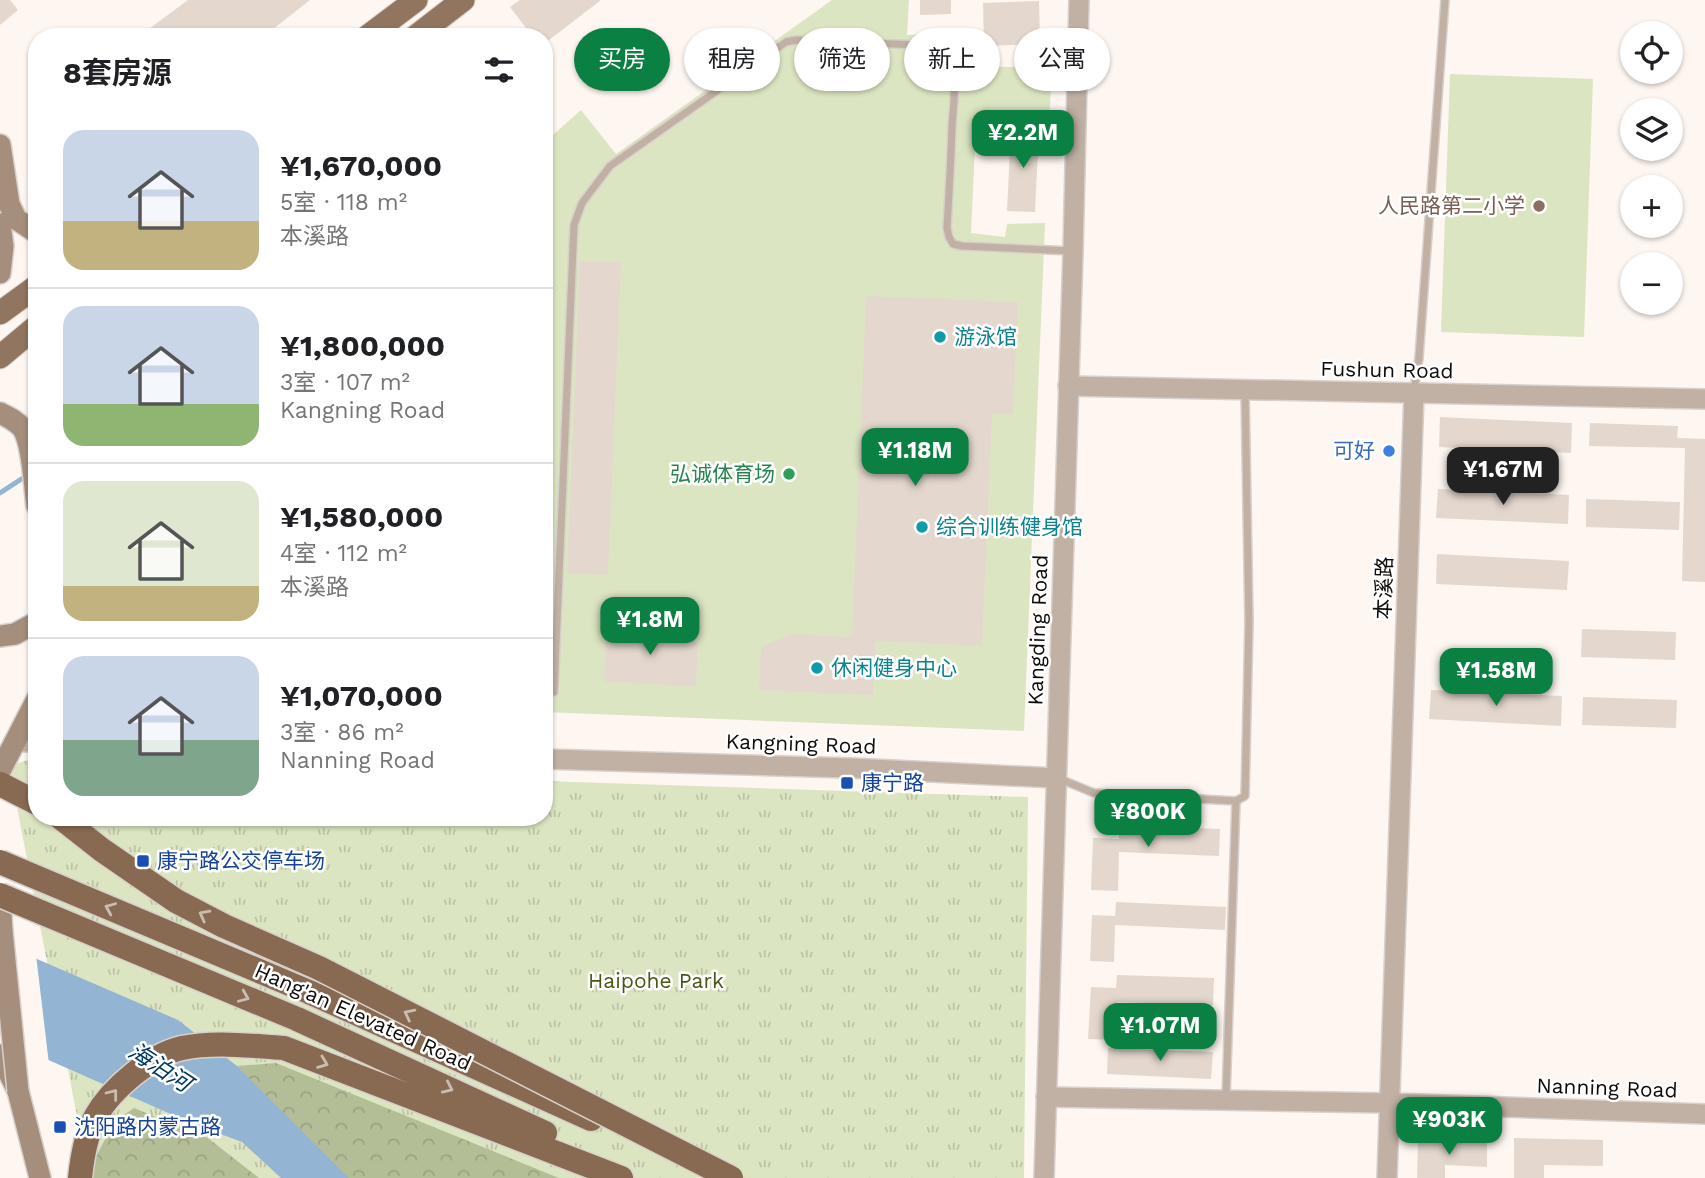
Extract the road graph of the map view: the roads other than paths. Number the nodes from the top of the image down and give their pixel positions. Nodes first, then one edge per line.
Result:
1 (416, 0) edge
2 (463, 0) edge
3 (1079, 0) edge
4 (1445, 0) edge
5 (380, 28) edge
6 (427, 28) edge
7 (0, 145) edge
8 (0, 224) edge
9 (28, 227) edge
10 (1073, 251) junction
11 (0, 273) edge
12 (28, 293) edge
13 (0, 313) edge
14 (28, 334) edge
15 (0, 357) edge
16 (1068, 386) junction
17 (1245, 390) junction
18 (1414, 393) junction
19 (1705, 399) edge
20 (0, 413) edge
21 (28, 440) edge
22 (28, 627) edge
23 (0, 636) edge
24 (554, 692) dead end
25 (28, 716) edge
26 (14, 742) junction
27 (28, 742) edge
28 (553, 759) edge
29 (0, 771) edge
30 (1056, 778) junction
31 (0, 784) edge
32 (28, 798) edge
33 (1236, 801) junction
34 (71, 826) edge
35 (0, 862) edge
36 (0, 900) edge
37 (1, 934) edge
38 (0, 1055) edge
39 (18, 1091) junction
40 (1046, 1097) junction
41 (1226, 1100) junction
42 (1390, 1103) junction
43 (1705, 1114) edge
44 (40, 1178) edge
45 (80, 1178) edge
46 (621, 1178) edge
47 (644, 1178) edge
48 (723, 1178) edge
49 (731, 1178) edge
50 (1044, 1178) edge
51 (1387, 1178) edge

1 - 5 main road
2 - 6 main road
3 - 10 street, Kangding Road
4 - 18 lane, 本溪路
7 - 9 main road
8 - 11 main road
10 - 16 street, Kangding Road
10 - 24 lane
12 - 13 main road
14 - 15 main road
16 - 17 street, Fushun Road
16 - 30 street, Kangding Road
17 - 18 street, Fushun Road
17 - 33 lane
18 - 19 street, Fushun Road
18 - 42 street, 本溪路
20 - 21 main road
22 - 23 main road
25 - 26 main road
26 - 27 street
26 - 29 main road
28 - 30 street, Kangning Road
30 - 33 lane
30 - 40 street, Kangding Road
31 - 32 highway
33 - 41 lane
49 -> 34 highway, bridge
48 -> 35 highway, Hang'an Elevated Road, bridge
36 - 37 main road
36 -> 47 highway, Hang'an Elevated Road, bridge
37 - 39 main road, bridge
38 - 39 main road
39 - 44 main road
40 - 41 street, Nanning Road
40 - 50 street, Kangding Road
41 - 42 street, Nanning Road
42 - 43 street, Nanning Road
42 - 51 street, 本溪路
45 -> 46 highway

